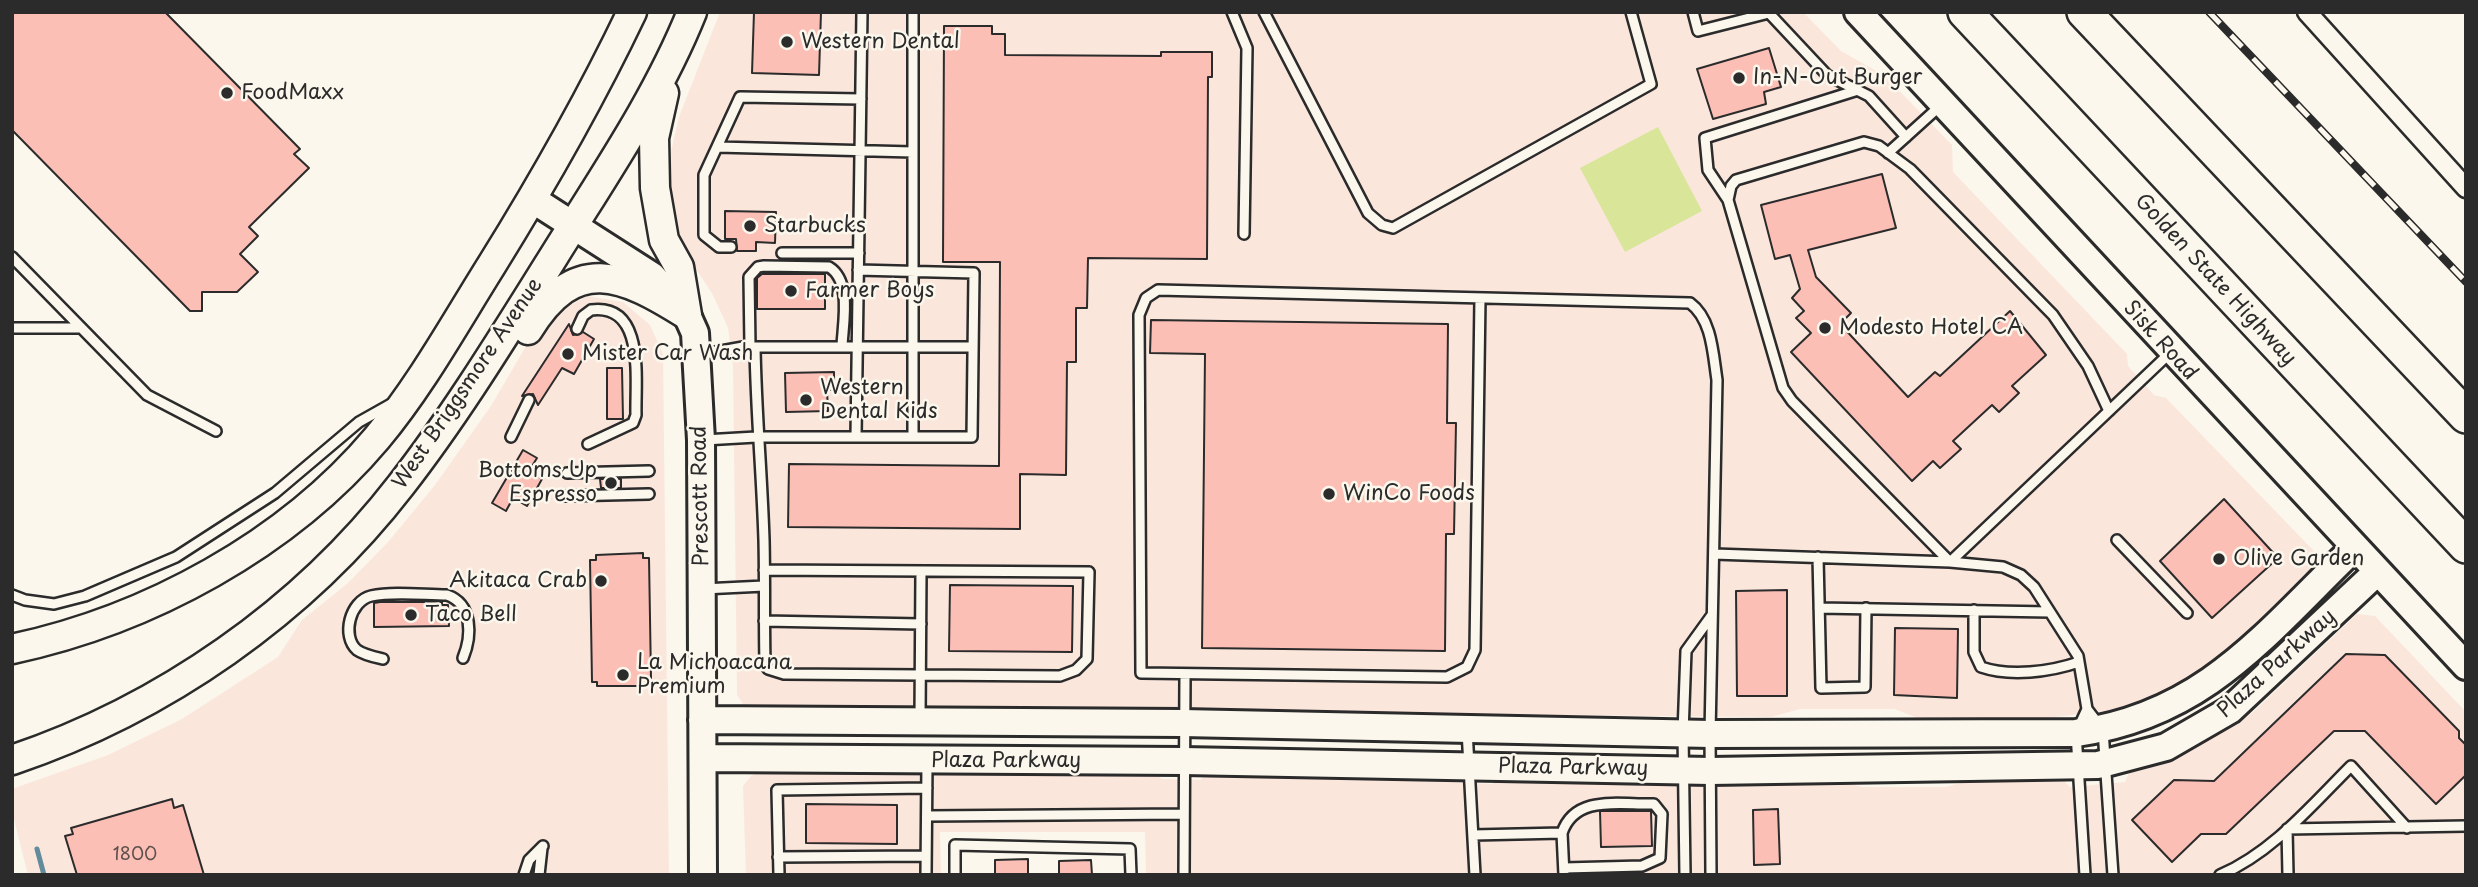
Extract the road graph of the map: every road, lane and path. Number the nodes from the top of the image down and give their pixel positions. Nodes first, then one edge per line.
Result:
1 (632, 12) edge
2 (692, 12) edge
3 (862, 12) edge
4 (914, 12) edge
5 (1232, 12) edge
6 (1264, 12) edge
7 (1631, 12) edge
8 (1693, 12) edge
9 (1858, 12) edge
10 (1965, 12) edge
11 (2084, 12) edge
12 (2307, 12) edge
13 (1769, 13) edge
14 (675, 52) junction
15 (1858, 90) junction
16 (861, 99) junction
17 (1944, 102) junction
18 (1906, 137) junction
19 (717, 147) junction
20 (913, 152) junction
21 (860, 153) junction
22 (1888, 153) junction
23 (2466, 188) edge
24 (532, 199) junction
25 (1728, 200) junction
26 (574, 225) junction
27 (1244, 234) dead end
28 (731, 247) dead end
29 (782, 253) dead end
30 (859, 253) junction
31 (12, 257) edge
32 (858, 270) junction
33 (913, 270) junction
34 (1480, 298) junction
35 (687, 315) junction
36 (80, 327) junction
37 (12, 328) edge
38 (577, 329) dead end
39 (842, 346) junction
40 (857, 346) junction
41 (913, 346) junction
42 (753, 347) junction
43 (973, 347) junction
44 (2171, 352) junction
45 (698, 355) junction
46 (414, 391) junction
47 (529, 400) dead end
48 (2109, 411) junction
49 (2466, 416) edge
50 (216, 431) dead end
51 (512, 437) dead end
52 (757, 437) junction
53 (856, 437) junction
54 (913, 437) junction
55 (701, 440) junction
56 (589, 444) dead end
57 (649, 471) dead end
58 (567, 473) dead end
59 (401, 485) junction
60 (649, 494) dead end
61 (565, 496) dead end
62 (2117, 540) dead end
63 (2466, 546) edge
64 (2353, 549) junction
65 (1714, 554) junction
66 (1818, 557) junction
67 (1950, 562) junction
68 (764, 570) junction
69 (921, 571) junction
70 (2376, 573) junction
71 (764, 586) junction
72 (702, 589) junction
73 (12, 595) edge
74 (1819, 608) junction
75 (1866, 608) junction
76 (1974, 610) junction
77 (2050, 612) junction
78 (2187, 613) dead end
79 (1713, 614) junction
80 (764, 621) junction
81 (921, 624) junction
82 (12, 649) edge
83 (463, 658) dead end
84 (383, 659) dead end
85 (2079, 662) junction
86 (2466, 666) edge
87 (1185, 674) junction
88 (921, 675) junction
89 (2095, 719) junction
90 (702, 720) junction
91 (919, 723) junction
92 (1182, 723) junction
93 (1467, 729) junction
94 (1683, 733) junction
95 (2076, 733) junction
96 (1710, 734) junction
97 (703, 758) junction
98 (12, 760) edge
99 (927, 761) junction
100 (1183, 761) junction
101 (2108, 763) junction
102 (1469, 766) junction
103 (2078, 766) junction
104 (1683, 770) junction
105 (1710, 771) junction
106 (927, 788) junction
107 (1183, 814) junction
108 (927, 816) junction
109 (2466, 826) edge
110 (2407, 828) junction
111 (2287, 829) junction
112 (1562, 833) junction
113 (1473, 835) junction
114 (926, 856) junction
115 (778, 857) junction
116 (1564, 872) edge
117 (524, 875) edge
118 (539, 875) edge
119 (703, 875) edge
120 (779, 875) edge
121 (926, 875) edge
122 (956, 875) edge
123 (1131, 875) edge
124 (1184, 875) edge
125 (1475, 875) edge
126 (1685, 875) edge
127 (1711, 875) edge
128 (2085, 875) edge
129 (2113, 875) edge
130 (2220, 875) edge
131 (2288, 875) edge

1 - 24 main road, West Briggsmore Avenue
2 - 14 main road, West Briggsmore Avenue
3 - 16 lane
4 - 20 lane
5 - 27 lane
6 - 7 lane
8 - 13 lane
9 - 17 street, Sisk Road
10 - 63 highway, Golden State Highway
11 - 49 highway
12 - 23 street
13 - 15 lane
14 - 26 main road, West Briggsmore Avenue
14 - 35 main road
15 - 18 lane
15 - 25 lane
16 - 19 lane
16 - 21 lane
17 - 18 lane
17 - 44 street, Sisk Road
18 - 22 lane
19 - 21 lane
19 - 28 lane
20 - 21 lane
20 - 33 lane
21 - 30 lane
22 - 25 lane
22 - 48 lane
24 - 26 street, Prescott Road
24 - 46 main road, West Briggsmore Avenue
25 - 67 lane
26 - 35 street, Prescott Road
26 - 59 main road, West Briggsmore Avenue
29 - 30 lane
30 - 32 lane
31 - 36 lane
32 - 33 lane
32 - 40 lane
33 - 41 lane
33 - 43 lane
34 - 65 lane
34 - 87 lane
34 - 87 lane
35 - 45 street, Prescott Road
35 - 59 main road
36 - 37 lane
36 - 50 lane
38 - 56 lane
39 - 40 lane
39 - 42 lane
39 - 42 lane
40 - 41 lane
40 - 53 lane
41 - 43 lane
41 - 54 lane
42 - 45 lane
42 - 52 lane
43 - 54 lane
44 - 48 lane
44 - 64 street, Sisk Road
45 - 55 street, Prescott Road
46 - 73 lane
46 - 82 main road, West Briggsmore Avenue
47 - 51 lane
48 - 67 lane
52 - 53 lane
52 - 55 lane
52 - 68 lane
53 - 54 lane
55 - 72 street, Prescott Road
57 - 58 lane
59 - 98 main road, West Briggsmore Avenue
60 - 61 lane
62 - 78 lane
64 - 70 street, Sisk Road
64 - 89 street, Plaza Parkway
65 - 66 lane
65 - 79 lane
66 - 67 lane
66 - 74 lane
67 - 77 lane
68 - 69 lane
68 - 71 lane
69 - 81 lane
69 - 88 lane
70 - 86 street, Sisk Road
70 - 101 street, Plaza Parkway
71 - 72 lane
71 - 80 lane
72 - 90 street, Prescott Road
74 - 75 lane
74 - 75 lane
75 - 76 lane
76 - 77 lane
76 - 85 lane
77 - 85 lane
79 - 94 lane
79 - 96 lane
80 - 81 lane
80 - 88 lane
81 - 88 lane
83 - 84 lane
85 - 89 lane
87 - 92 lane
88 - 91 lane
89 - 95 street, Plaza Parkway
89 - 101 lane
90 - 91 street, Plaza Parkway
90 - 97 street, Prescott Road
91 - 92 street, Plaza Parkway
92 - 93 street, Plaza Parkway
92 - 100 lane
93 - 94 street, Plaza Parkway
93 - 102 lane
94 - 96 street, Plaza Parkway
94 - 104 lane
95 - 96 street, Plaza Parkway
95 - 103 lane
96 - 105 lane
97 - 99 street, Plaza Parkway
97 - 119 street, Prescott Road
99 - 100 street, Plaza Parkway
99 - 106 lane
100 - 102 street, Plaza Parkway
100 - 107 lane
101 - 103 street, Plaza Parkway
101 - 129 lane
102 - 104 street, Plaza Parkway
102 - 113 lane
103 - 105 street, Plaza Parkway
103 - 128 lane
104 - 105 street, Plaza Parkway
104 - 126 lane
105 - 127 lane
106 - 108 lane
106 - 115 lane
107 - 108 lane
107 - 124 lane
108 - 114 lane
109 - 110 lane
110 - 111 lane
110 - 111 lane
111 - 130 lane
111 - 131 lane
112 - 113 lane
112 - 116 lane
112 - 116 lane
113 - 125 lane
114 - 115 lane
114 - 121 lane
115 - 120 lane
117 - 118 lane
122 - 123 lane

